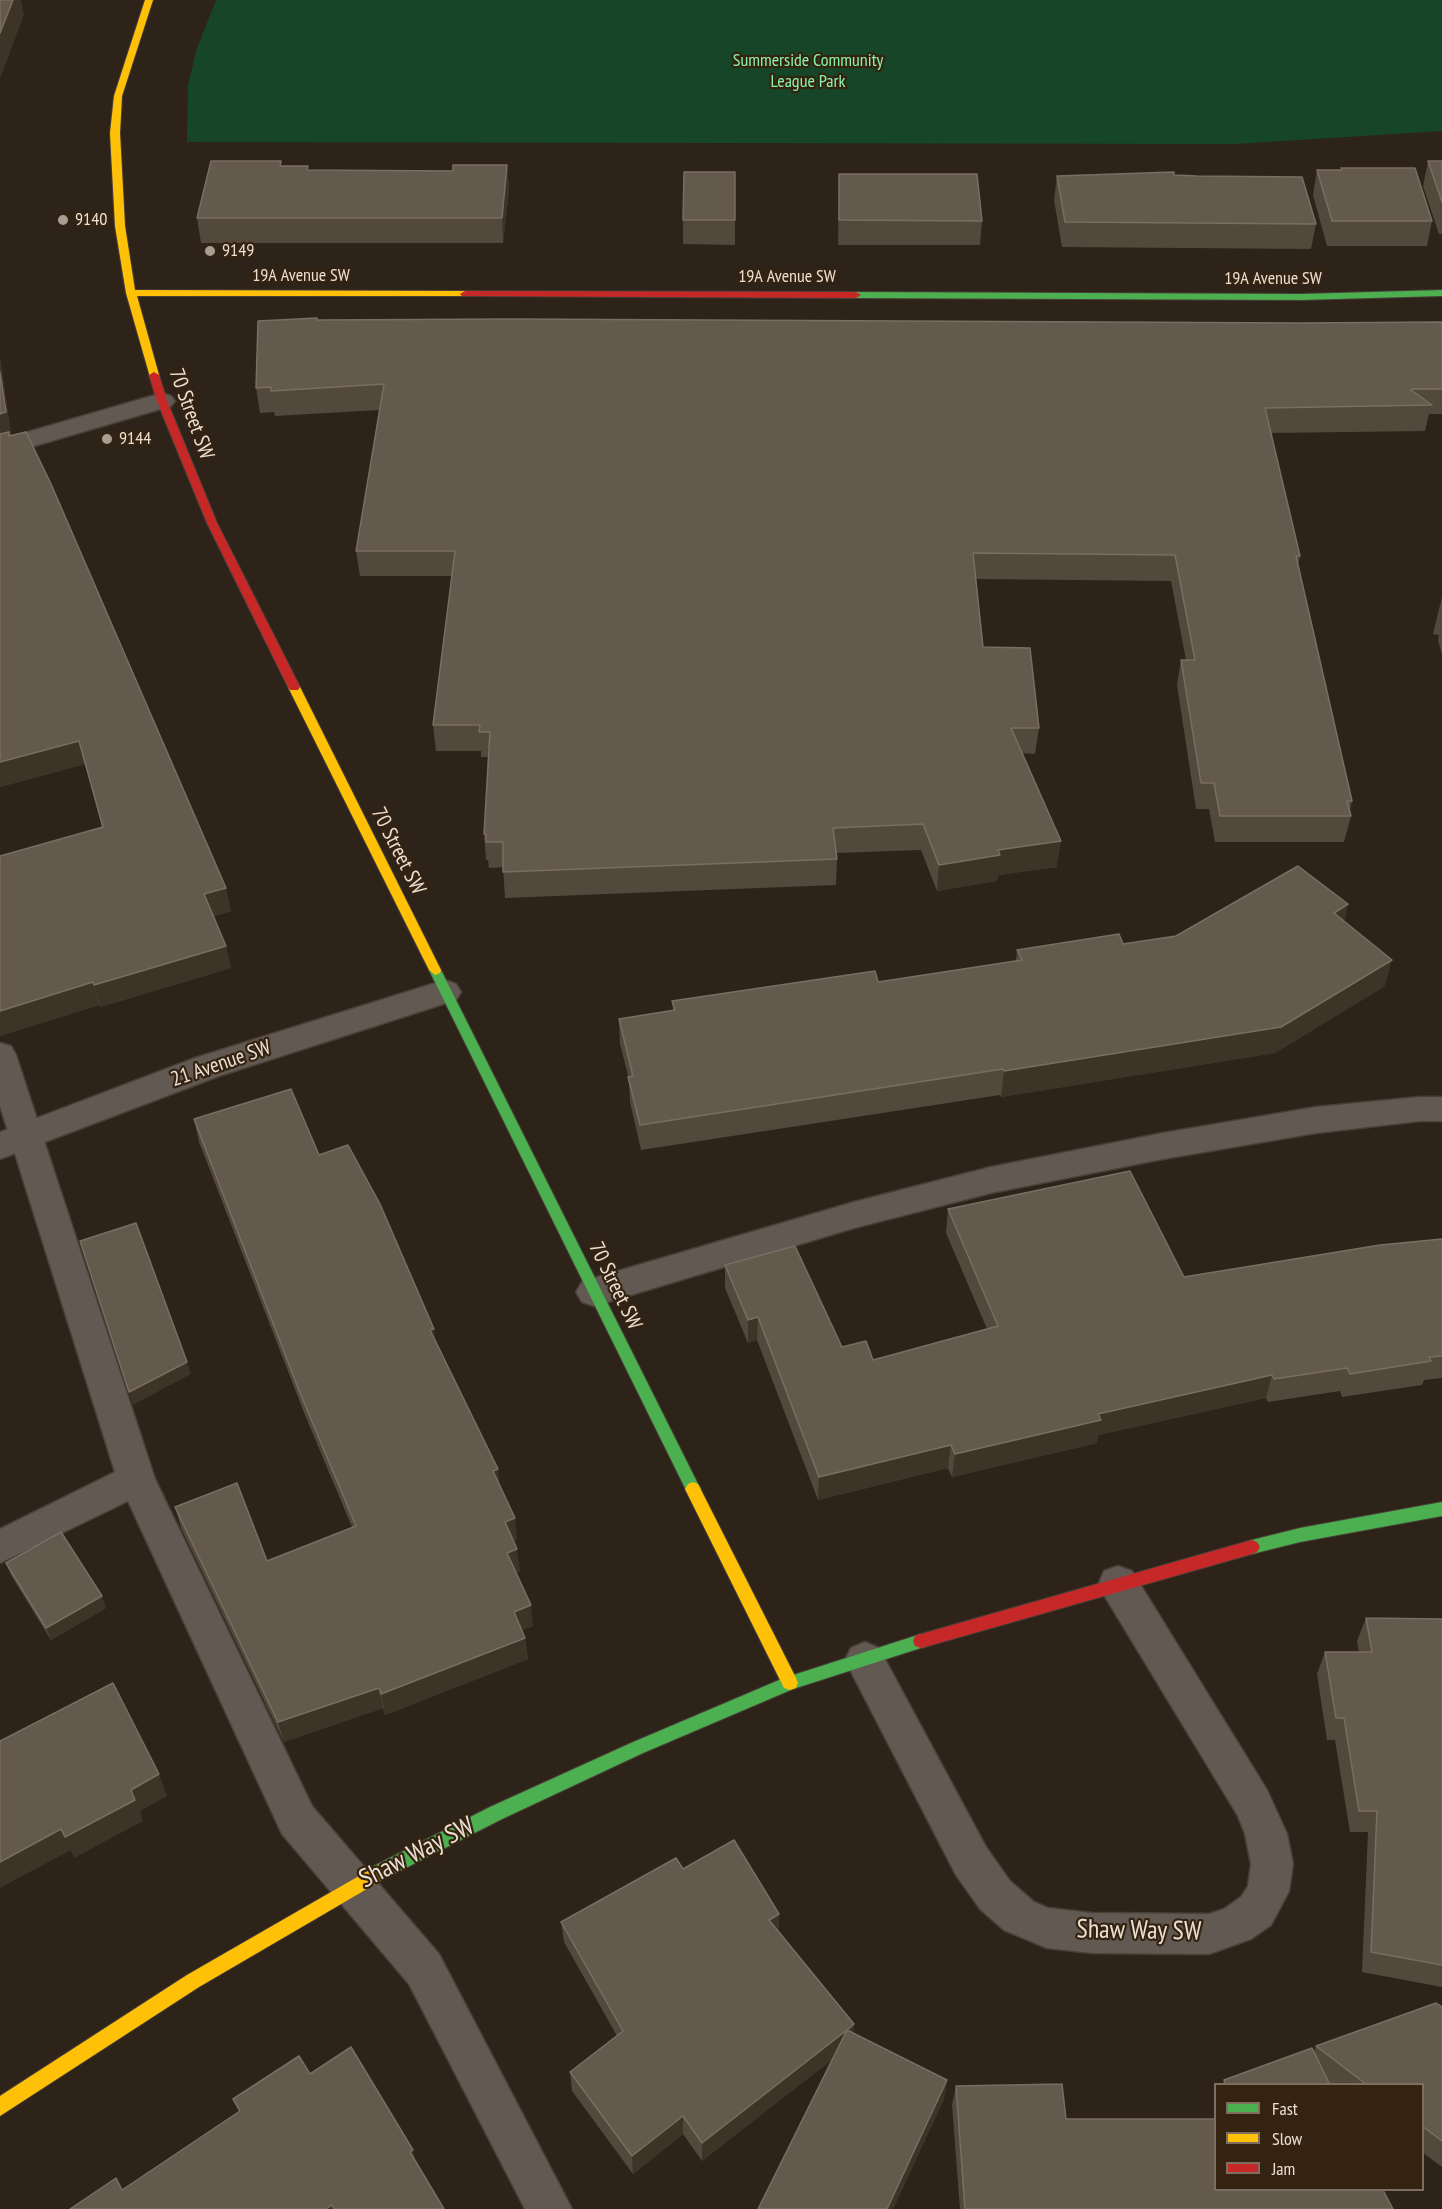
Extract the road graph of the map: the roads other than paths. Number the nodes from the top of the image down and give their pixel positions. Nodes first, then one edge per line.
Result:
1 (149, 0) edge
2 (131, 293) junction
3 (1442, 293) edge
4 (162, 401) junction
5 (0, 448) edge
6 (446, 992) junction
7 (0, 1055) edge
8 (1442, 1109) edge
9 (13, 1141) edge
10 (594, 1292) junction
11 (136, 1479) junction
12 (1442, 1509) edge
13 (0, 1547) edge
14 (1118, 1583) junction
15 (865, 1660) junction
16 (790, 1683) junction
17 (354, 1885) junction
18 (0, 2107) edge
19 (549, 2209) edge

1 - 2 street, 70 Street SW
2 - 3 street, 19A Avenue SW
2 - 4 street, 70 Street SW
4 - 5 street
4 - 6 street, 70 Street SW
6 - 9 street, 21 Avenue SW
6 - 10 street, 70 Street SW
7 - 9 street
8 - 10 street
9 - 11 street
10 - 16 street, 70 Street SW
11 - 13 street
11 - 17 street
12 - 14 street, Shaw Way SW
14 - 15 street, Shaw Way SW
14 - 15 street, Shaw Way SW
15 - 16 street, Shaw Way SW
16 - 17 street, Shaw Way SW
17 - 18 street, Shaw Way SW
17 - 19 street

